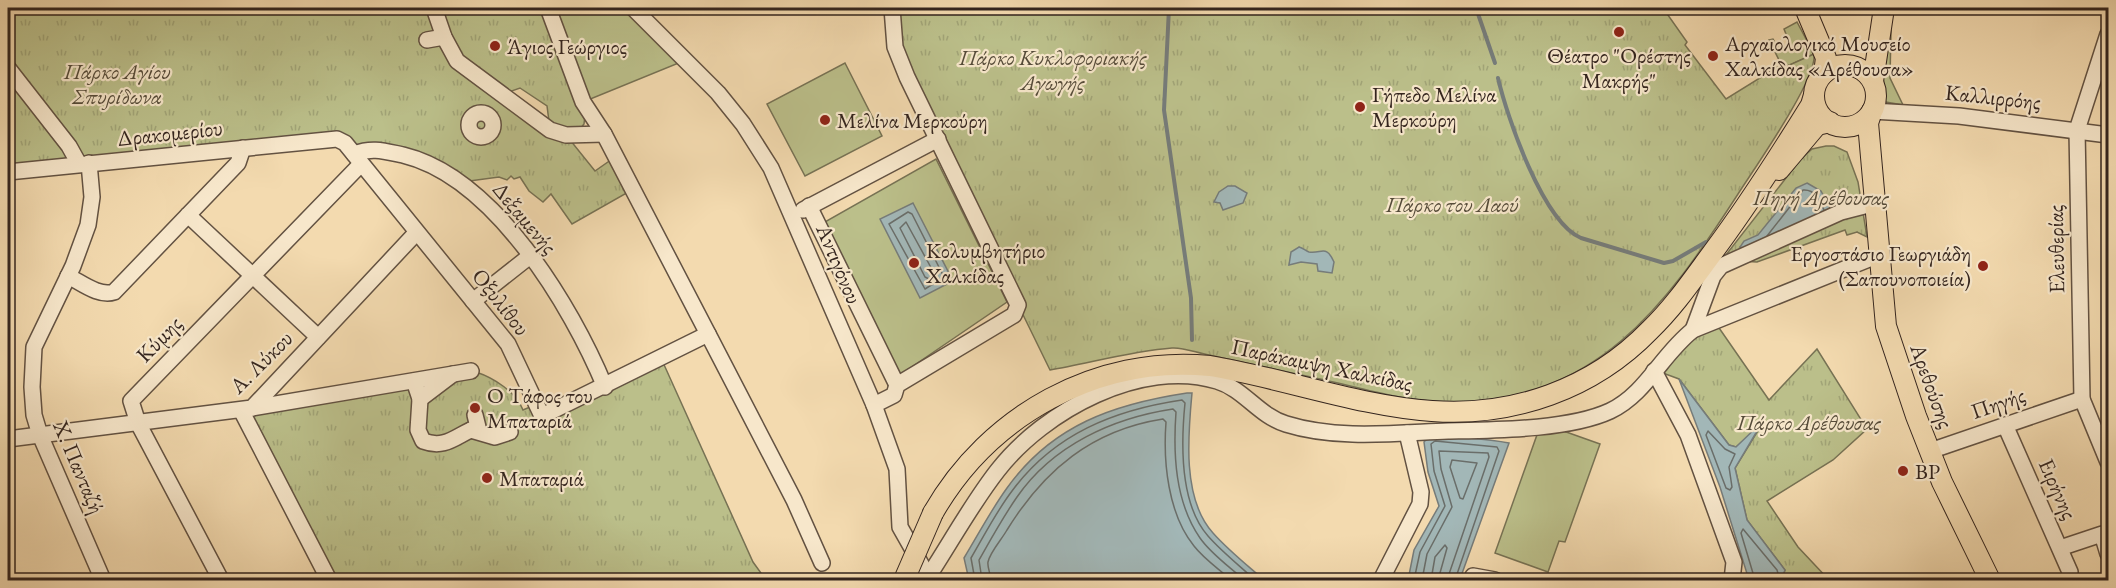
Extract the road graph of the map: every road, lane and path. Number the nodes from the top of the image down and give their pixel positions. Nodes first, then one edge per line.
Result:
1 (434, 8) edge
2 (548, 8) edge
3 (633, 8) edge
4 (892, 8) edge
5 (1805, 8) edge
6 (1819, 8) edge
7 (1876, 8) edge
8 (1884, 8) edge
9 (2109, 34) edge
10 (444, 37) junction
11 (427, 40) dead end
12 (1850, 65) junction
13 (8, 68) edge
14 (1824, 73) junction
15 (1873, 81) junction
16 (502, 94) junction
17 (1814, 95) junction
18 (1872, 111) junction
19 (489, 115) dead end
20 (1838, 124) junction
21 (2077, 130) junction
22 (604, 134) junction
23 (2109, 135) edge
24 (337, 138) joint
25 (938, 139) junction
26 (243, 148) junction
27 (358, 159) junction
28 (84, 164) junction
29 (8, 172) edge
30 (1875, 200) junction
31 (809, 206) junction
32 (1747, 206) junction
33 (188, 215) junction
34 (793, 215) junction
35 (416, 233) junction
36 (1880, 255) junction
37 (530, 256) junction
38 (252, 274) junction
39 (68, 276) junction
40 (473, 302) junction
41 (1694, 330) junction
42 (708, 334) junction
43 (318, 337) junction
44 (471, 371) dead end
45 (1654, 371) junction
46 (453, 374) junction
47 (414, 381) junction
48 (897, 385) junction
49 (605, 387) junction
50 (420, 399) junction
51 (2082, 399) junction
52 (874, 405) junction
53 (246, 409) junction
54 (138, 423) junction
55 (2005, 425) junction
56 (510, 432) dead end
57 (1407, 433) junction
58 (40, 435) junction
59 (8, 439) edge
60 (1930, 451) junction
61 (2109, 462) edge
62 (2060, 548) junction
63 (2109, 554) edge
64 (822, 563) dead end
65 (2070, 572) dead end
66 (1473, 576) dead end
67 (929, 579) edge
68 (103, 580) edge
69 (221, 580) edge
70 (328, 580) edge
71 (904, 580) edge
72 (1381, 580) edge
73 (1495, 580) edge
74 (1732, 580) edge
75 (1990, 580) edge

1 - 10 street
2 - 22 street
3 - 34 street, Αντιγόνου
4 - 25 street
5 - 14 main road
6 - 12 main road
7 - 12 main road
8 - 15 main road
9 - 21 street, Ελευθερίας
10 - 11 street
10 - 16 street
12 - 14 main road
12 - 15 main road
13 - 28 street
14 - 17 main road
15 - 18 main road
16 - 19 street
16 - 22 street
17 - 20 main road
17 - 32 main road, Παράκαμψη Χαλκίδας
18 - 20 main road
18 - 21 street, Καλλιρρόης
18 - 30 main road, Αρεθούσης
20 - 30 main road, Αρεθούσης
20 - 32 main road, Παράκαμψη Χαλκίδας
21 - 23 street, Καλλιρρόης
21 - 51 street, Ελευθερίας
22 - 42 street
24 - 26 street, Δρακομερίου
24 - 27 street, Οξυλίθου
25 - 31 street
25 - 48 street
26 - 28 street, Δρακομερίου
26 - 33 street
27 - 35 street, Οξυλίθου
27 - 37 street, Δεξαμενής
27 - 38 street, Κύμης
28 - 29 street, Δρακομερίου
28 - 39 street, Χ. Πανταζή
30 - 36 main road, Αρεθούσης
30 - 41 street
31 - 34 street
31 - 48 street
32 - 71 main road, Παράκαμψη Χαλκίδας, bridge
33 - 38 street
33 - 39 street
34 - 52 street, Αντιγόνου
35 - 40 street, Οξυλίθου
35 - 43 street, Α. Λύκου
36 - 41 street
36 - 60 main road, Αρεθούσης
37 - 40 street
37 - 49 street, Δεξαμενής
38 - 43 street
38 - 54 street, Κύμης
39 - 58 street, Χ. Πανταζή
40 - 49 street, Οξυλίθου
41 - 45 street
42 - 49 street, Οξυλίθου
42 - 64 street
43 - 53 street, Α. Λύκου
44 - 46 street
45 - 57 street
45 - 74 street
46 - 47 street
46 - 50 street
47 - 50 street
47 - 53 street
48 - 52 street
50 - 56 street
51 - 55 street, Πηγής
51 - 61 street, Ελευθερίας
52 - 67 street, Αντιγόνου
53 - 54 street
53 - 70 street, Α. Λύκου
54 - 58 street
54 - 69 street, Κύμης
55 - 60 street, Πηγής
55 - 62 street, Ειρήνης
57 - 67 street
57 - 72 street
58 - 59 street
58 - 68 street, Χ. Πανταζή
60 - 75 main road, Αρεθούσης
62 - 63 street
62 - 65 street, Ειρήνης
66 - 73 street

